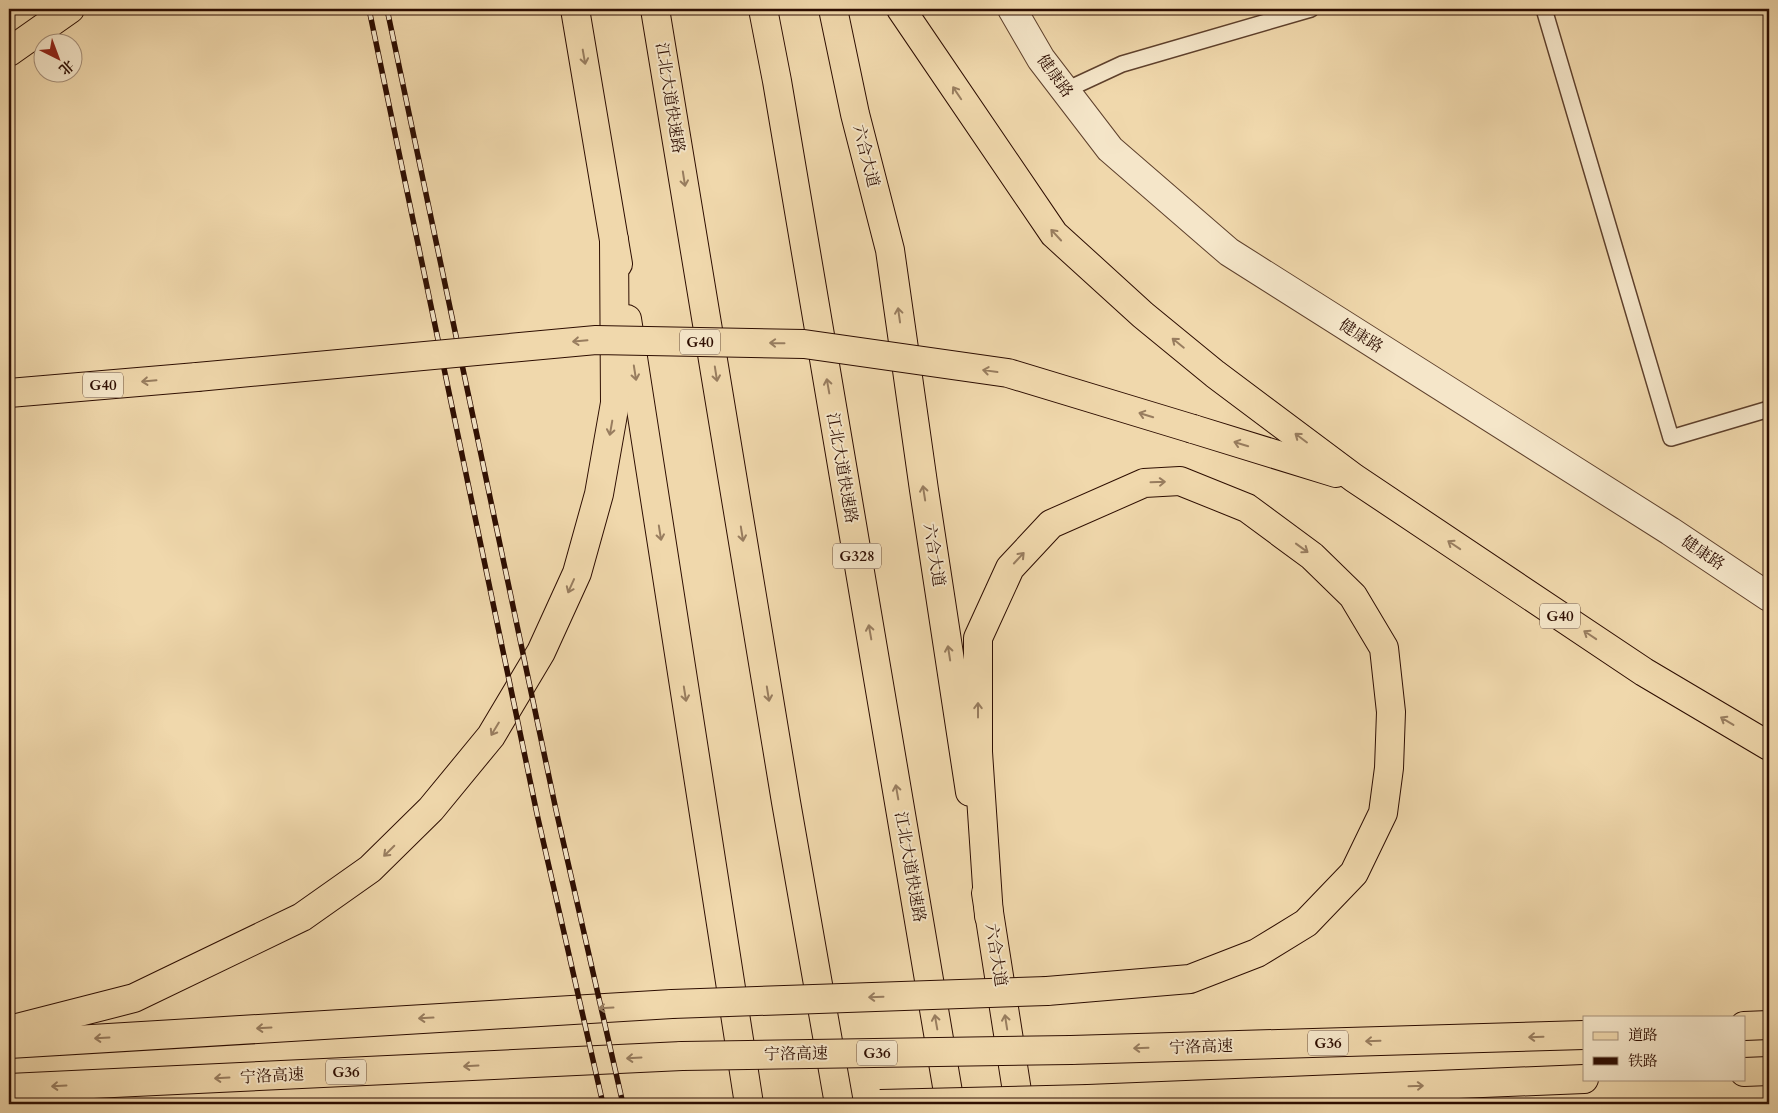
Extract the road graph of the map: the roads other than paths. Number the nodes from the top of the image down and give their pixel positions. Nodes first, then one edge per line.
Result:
1 (70, 9) edge
2 (576, 9) edge
3 (656, 9) edge
4 (763, 9) edge
5 (833, 9) edge
6 (901, 9) edge
7 (1012, 9) edge
8 (1311, 9) edge
9 (1544, 9) edge
10 (9, 52) edge
11 (1066, 90) junction
12 (614, 240) junction
13 (9, 393) edge
14 (1769, 409) edge
15 (1354, 478) junction
16 (1769, 597) edge
17 (1769, 746) edge
18 (989, 916) junction
19 (1769, 1025) edge
20 (1746, 1026) edge
21 (9, 1030) edge
22 (1583, 1035) edge
23 (9, 1044) edge
24 (1769, 1071) edge
25 (1746, 1072) edge
26 (1583, 1079) edge
27 (9, 1088) edge
28 (749, 1104) edge
29 (839, 1104) edge
30 (880, 1104) edge
31 (950, 1104) edge
32 (1020, 1104) edge

1 - 10 main road
2 -> 12 main road
3 -> 29 main road, 江北大道快速路
31 -> 4 main road, 江北大道快速路 / G328
18 -> 5 main road, 六合大道
15 -> 6 main road
7 - 11 street, 健康路
8 - 11 lane
9 - 14 lane
11 - 16 street, 健康路
12 -> 21 main road
12 -> 28 main road
15 -> 13 main road, G40, bridge
17 -> 15 main road, G40
18 -> 23 main road, bridge
32 -> 18 main road, 六合大道
19 - 20 main road
22 -> 27 main road, 宁洛高速 / G36, bridge
24 - 25 main road
30 -> 26 main road, bridge

